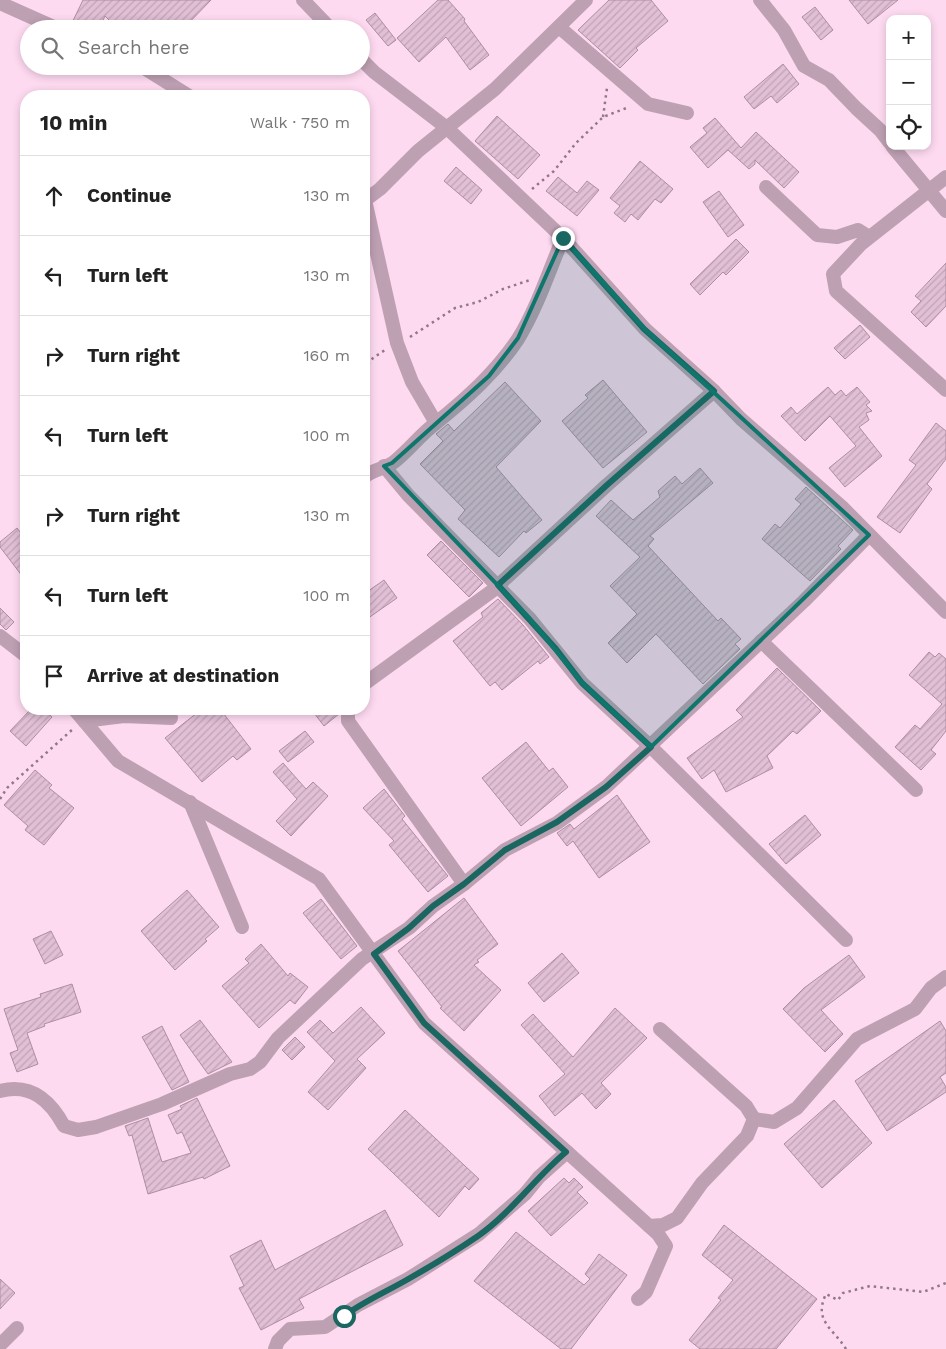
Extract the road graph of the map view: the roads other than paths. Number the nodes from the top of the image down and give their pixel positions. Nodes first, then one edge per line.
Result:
1 (303, 0) edge
2 (586, 0) edge
3 (760, 0) edge
4 (0, 3) edge
5 (38, 20) edge
6 (322, 20) edge
7 (559, 27) junction
8 (370, 68) edge
9 (155, 75) edge
10 (179, 90) edge
11 (688, 113) dead end
12 (447, 128) junction
13 (886, 138) edge
14 (896, 150) edge
15 (946, 177) edge
16 (766, 187) dead end
17 (930, 189) junction
18 (370, 196) edge
19 (946, 211) edge
20 (370, 226) edge
21 (869, 237) junction
22 (563, 238) junction
23 (946, 390) edge
24 (714, 391) junction
25 (436, 423) junction
26 (384, 466) junction
27 (370, 473) edge
28 (869, 535) junction
29 (498, 585) junction
30 (946, 612) edge
31 (0, 636) edge
32 (761, 641) junction
33 (20, 651) edge
34 (370, 680) edge
35 (85, 715) edge
36 (348, 715) edge
37 (171, 718) dead end
38 (651, 747) junction
39 (916, 790) dead end
40 (190, 802) junction
41 (464, 884) junction
42 (242, 926) dead end
43 (846, 940) dead end
44 (374, 954) junction
45 (946, 977) edge
46 (660, 1029) dead end
47 (0, 1091) edge
48 (754, 1119) junction
49 (566, 1152) junction
50 (649, 1226) junction
51 (638, 1299) dead end
52 (17, 1328) dead end
53 (0, 1345) edge
54 (275, 1349) edge

1 - 6 street
2 - 7 street
3 - 13 street
4 - 5 street
7 - 11 street
7 - 12 street
8 - 12 street
9 - 10 street
12 - 18 street
12 - 22 street
14 - 17 street
15 - 17 street
16 - 21 street
17 - 19 street
17 - 21 street
20 - 25 street
21 - 23 street
22 - 24 street
22 - 25 street
24 - 28 street
24 - 29 street
25 - 26 street
26 - 27 street
26 - 29 street
28 - 30 street
28 - 32 street
29 - 34 street
29 - 38 street
31 - 33 street
32 - 38 street
32 - 39 street
35 - 37 street
35 - 40 street
36 - 41 street
38 - 41 street
38 - 43 street
40 - 42 street
40 - 44 street
41 - 44 street
44 - 47 street
44 - 49 street
45 - 48 street
46 - 48 street
48 - 50 street
49 - 50 street
49 - 54 street
50 - 51 street
52 - 53 street

